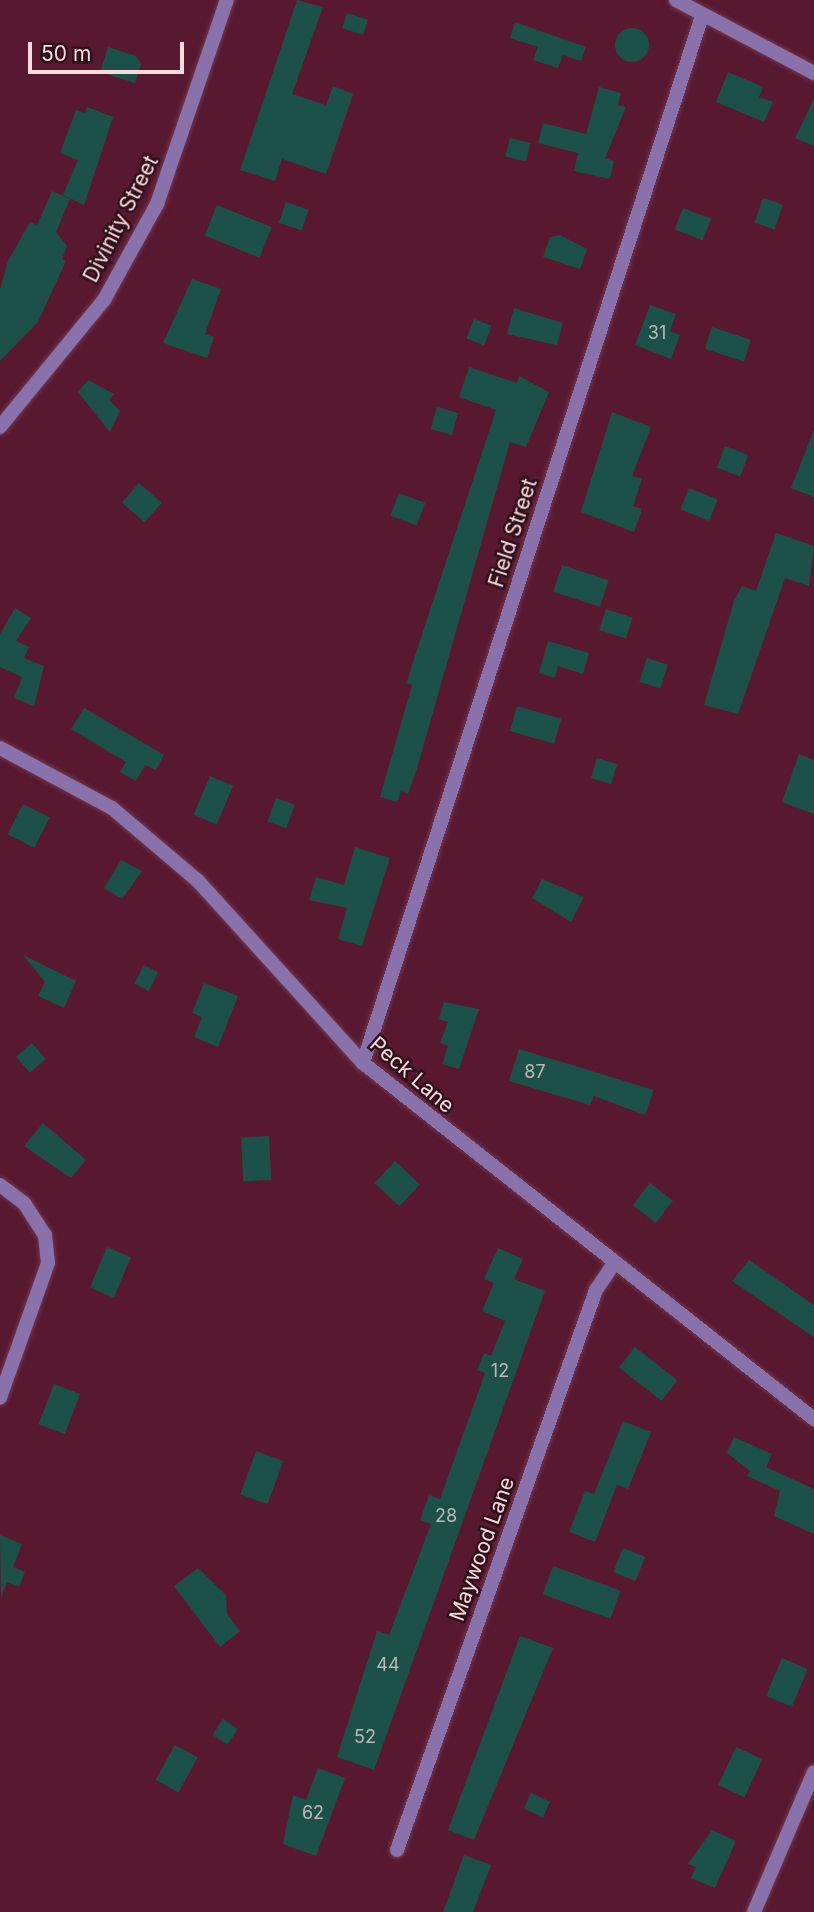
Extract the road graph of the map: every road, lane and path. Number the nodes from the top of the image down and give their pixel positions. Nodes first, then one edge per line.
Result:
1 (227, 0) edge
2 (676, 0) edge
3 (702, 16) junction
4 (814, 73) edge
5 (0, 427) edge
6 (2, 753) edge
7 (363, 1063) junction
8 (0, 1185) edge
9 (613, 1265) junction
10 (0, 1398) edge
11 (814, 1419) edge
12 (814, 1772) edge
13 (397, 1850) dead end
14 (754, 1912) edge

1 - 5 street, Divinity Street
2 - 3 street
3 - 4 street
3 - 7 street, Field Street
6 - 7 street, Peck Lane
7 - 9 street, Peck Lane
8 - 10 street
9 - 11 street, Peck Lane
9 - 13 street, Maywood Lane
12 - 14 street

